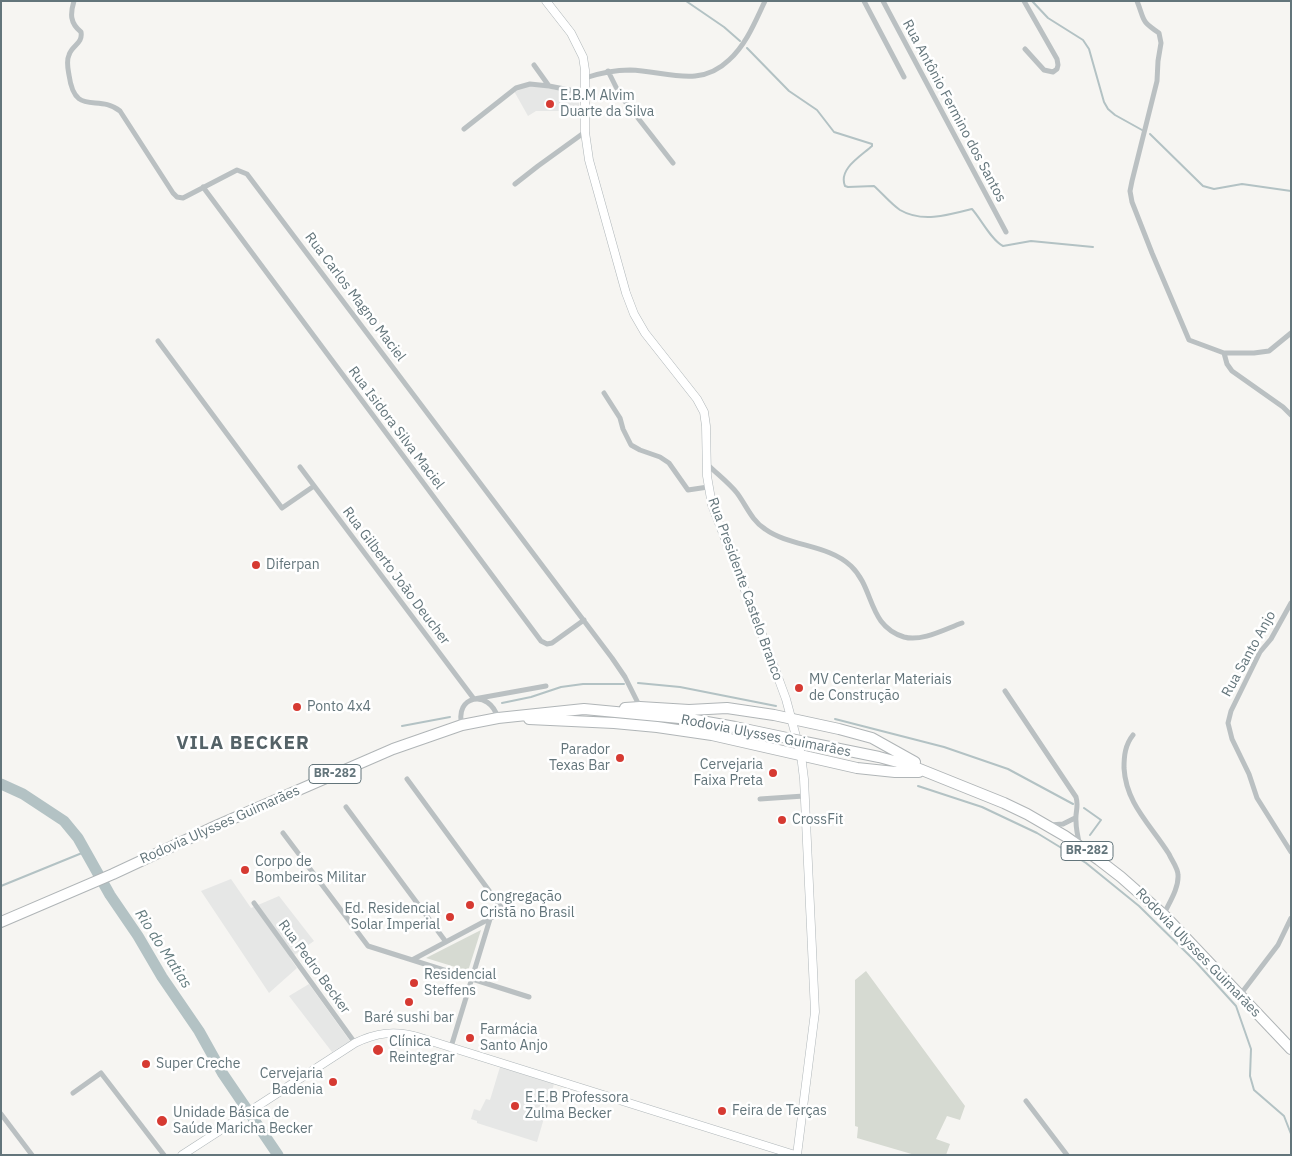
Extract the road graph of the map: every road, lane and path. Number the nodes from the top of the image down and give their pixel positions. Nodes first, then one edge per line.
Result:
1 (74, 1) edge
2 (546, 1) edge
3 (765, 1) edge
4 (864, 1) edge
5 (883, 1) edge
6 (1024, 1) edge
7 (1137, 1) edge
8 (1025, 49) dead end
9 (534, 65) dead end
10 (608, 71) junction
11 (904, 77) dead end
12 (585, 78) junction
13 (549, 86) junction
14 (585, 93) junction
15 (464, 129) dead end
16 (584, 132) junction
17 (673, 163) dead end
18 (515, 184) dead end
19 (202, 188) junction
20 (1006, 232) dead end
21 (1291, 333) edge
22 (158, 341) dead end
23 (1224, 353) junction
24 (604, 393) dead end
25 (1291, 415) edge
26 (707, 464) junction
27 (300, 467) dead end
28 (314, 486) junction
29 (708, 487) junction
30 (1291, 603) edge
31 (584, 620) junction
32 (962, 623) dead end
33 (546, 686) dead end
34 (1005, 691) dead end
35 (474, 699) junction
36 (640, 707) junction
37 (584, 709) junction
38 (502, 717) junction
39 (792, 720) junction
40 (462, 725) junction
41 (1133, 735) dead end
42 (801, 755) junction
43 (928, 772) junction
44 (407, 779) dead end
45 (966, 788) junction
46 (804, 796) junction
47 (760, 799) dead end
48 (346, 807) dead end
49 (1075, 818) junction
50 (1048, 825) junction
51 (283, 833) dead end
52 (1080, 846) junction
53 (1291, 852) edge
54 (254, 903) dead end
55 (1164, 915) junction
56 (1291, 918) edge
57 (490, 919) junction
58 (1, 922) edge
59 (446, 942) junction
60 (412, 960) junction
61 (472, 978) junction
62 (1240, 996) junction
63 (529, 997) dead end
64 (355, 1043) junction
65 (451, 1047) junction
66 (1291, 1049) edge
67 (73, 1093) dead end
68 (1026, 1101) dead end
69 (1, 1114) edge
70 (32, 1155) edge
71 (164, 1155) edge
72 (182, 1155) edge
73 (796, 1155) edge
74 (1067, 1155) edge

1 - 19 street, Rua Carlos Magno Maciel
2 - 12 street, Rua Presidente Castelo Branco
3 - 10 street
4 - 11 street
5 - 20 street, Rua Antônio Fermino dos Santos
6 - 8 street
7 - 23 street
9 - 13 street
10 - 12 street
10 - 17 street
12 - 14 street, Rua Presidente Castelo Branco
13 - 14 street
13 - 15 street
14 - 16 street, Rua Presidente Castelo Branco
16 - 18 street
16 - 26 street, Rua Presidente Castelo Branco
19 - 31 street, Rua Carlos Magno Maciel
19 - 31 street, Rua Isidora Silva Maciel
21 - 23 street
22 - 28 street
23 - 25 street
24 - 29 street
26 - 29 street, Rua Presidente Castelo Branco
26 - 32 street
27 - 28 street, Rua Gilberto João Deucher
28 - 35 street, Rua Gilberto João Deucher
29 - 39 street, Rua Presidente Castelo Branco
30 - 53 street, Rua Santo Anjo
31 - 36 street, Rua Carlos Magno Maciel
33 - 35 street
34 - 49 street
35 - 38 street
35 - 40 street
36 - 37 highway
36 - 39 highway
37 - 38 highway, Rodovia Ulysses Guimarães / BR-282
37 - 43 highway, Rodovia Ulysses Guimarães / BR-282, bridge
38 - 40 highway, Rodovia Ulysses Guimarães / BR-282
38 - 42 highway
39 - 42 street, Rua Presidente Castelo Branco
39 - 45 highway
40 - 58 highway, Rodovia Ulysses Guimarães / BR-282
41 - 55 street
42 - 43 highway
42 - 46 street, Rua Presidente Castelo Branco
43 - 45 highway, Rodovia Ulysses Guimarães / BR-282
44 - 57 street
45 - 50 highway, Rodovia Ulysses Guimarães / BR-282
46 - 47 street
46 - 73 street, Rua Presidente Castelo Branco
48 - 59 street
49 - 50 street
49 - 52 street
50 - 52 highway, Rodovia Ulysses Guimarães / BR-282
51 - 60 street
52 - 55 highway, Rodovia Ulysses Guimarães / BR-282
54 - 64 street, Rua Pedro Becker
55 - 62 highway, Rodovia Ulysses Guimarães / BR-282
56 - 62 street
57 - 59 street
57 - 61 street
59 - 60 street
60 - 61 street
61 - 63 street
61 - 65 street
62 - 66 highway, Rodovia Ulysses Guimarães / BR-282
64 - 65 street
64 - 72 street
65 - 73 street
67 - 71 street
68 - 74 street
69 - 70 street

